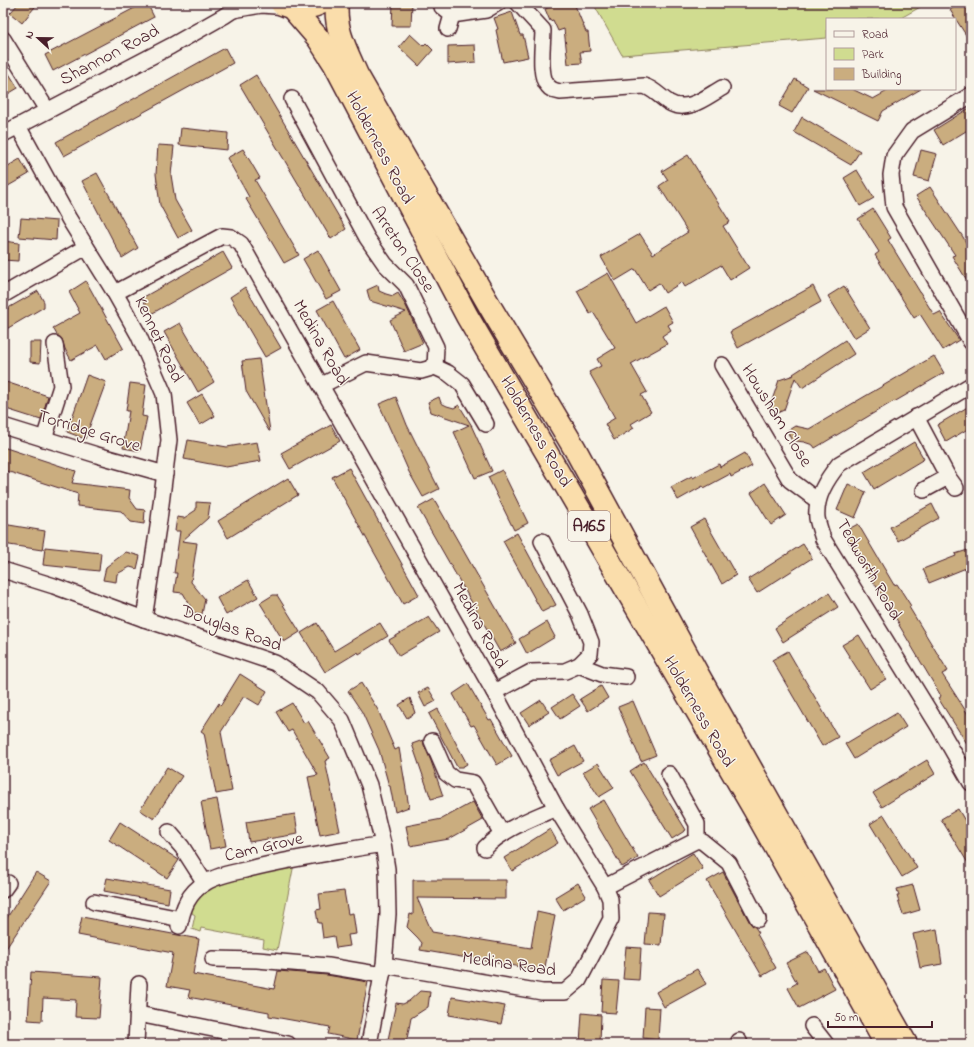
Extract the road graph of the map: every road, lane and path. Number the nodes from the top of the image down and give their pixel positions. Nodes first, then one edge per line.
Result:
1 (321, 3) edge
2 (337, 3) edge
3 (498, 3) edge
4 (518, 3) edge
5 (236, 6) edge
6 (286, 6) edge
7 (447, 17) dead end
8 (3, 39) edge
9 (722, 88) dead end
10 (971, 95) edge
11 (292, 99) dead end
12 (47, 110) junction
13 (18, 126) junction
14 (3, 134) edge
15 (86, 247) junction
16 (115, 293) junction
17 (3, 295) edge
18 (971, 342) edge
19 (55, 344) dead end
20 (722, 365) dead end
21 (435, 367) junction
22 (322, 385) junction
23 (971, 385) edge
24 (916, 417) junction
25 (486, 424) dead end
26 (3, 426) edge
27 (44, 439) junction
28 (165, 474) junction
29 (924, 490) dead end
30 (818, 501) junction
31 (548, 546) dead end
32 (3, 570) edge
33 (144, 619) junction
34 (579, 666) junction
35 (626, 677) dead end
36 (494, 692) junction
37 (432, 741) dead end
38 (669, 774) dead end
39 (971, 783) edge
40 (556, 808) junction
41 (169, 832) dead end
42 (502, 834) junction
43 (697, 840) junction
44 (383, 844) junction
45 (485, 848) dead end
46 (205, 883) junction
47 (605, 887) junction
48 (94, 902) dead end
49 (758, 919) dead end
50 (843, 950) junction
51 (212, 959) dead end
52 (383, 970) junction
53 (138, 984) dead end
54 (864, 987) junction
55 (138, 1014) junction
56 (812, 1026) dead end
57 (136, 1044) edge
58 (288, 1044) edge
59 (369, 1044) edge
60 (826, 1044) edge
61 (886, 1044) edge
62 (906, 1044) edge

1 - 6 highway
2 - 50 highway, Holderness Road / A165
3 - 7 street
4 - 9 street
5 - 6 street, Shannon Road
5 - 12 street, Shannon Road
6 - 50 highway, Holderness Road / A165
8 - 12 street
10 - 18 street
11 - 21 street, Arreton Close
12 - 13 street, Shannon Road
13 - 14 street, Shannon Road
13 - 15 street, Kennet Road
15 - 16 street, Kennet Road
15 - 17 street
16 - 22 street, Medina Road
16 - 28 street, Kennet Road
19 - 27 street
20 - 30 street, Howsham Close
21 - 22 street
21 - 25 street
22 - 36 street, Medina Road
23 - 24 street, Tedworth Road
24 - 29 street
24 - 30 street, Tedworth Road
26 - 27 street, Torridge Grove
27 - 28 street, Torridge Grove
28 - 33 street, Kennet Road
30 - 39 street, Tedworth Road
31 - 34 street
32 - 33 street, Douglas Road
33 - 44 street, Douglas Road
34 - 35 street
34 - 36 street
36 - 40 street, Medina Road
37 - 42 street
38 - 43 street
40 - 42 street
40 - 47 street, Medina Road
41 - 46 street
42 - 45 street
43 - 47 street
43 - 49 street
44 - 46 street, Cam Grove
44 - 52 street, Douglas Road
46 - 48 street, Cam Grove
47 - 52 street, Medina Road
50 - 54 highway, Holderness Road / A165
51 - 52 street, Medina Road
52 - 59 street, Douglas Road
53 - 55 street
54 - 61 highway, Holderness Road / A165
54 - 62 highway, Holderness Road / A165
55 - 57 street
55 - 58 street
56 - 60 street

